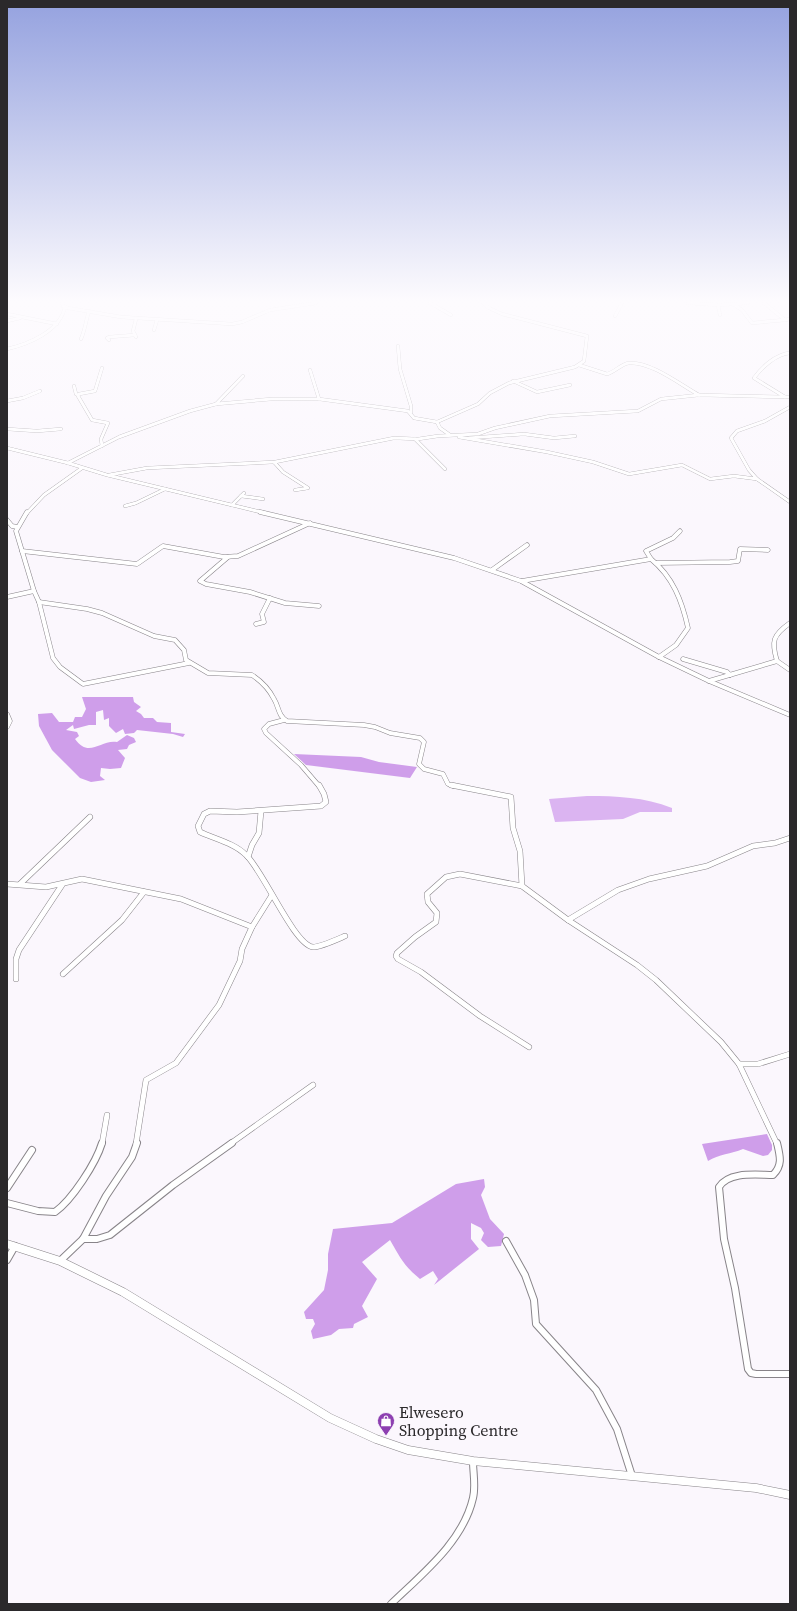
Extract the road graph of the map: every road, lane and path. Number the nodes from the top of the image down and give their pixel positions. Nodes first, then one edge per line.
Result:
1 (99, 378) edge
2 (241, 378) edge
3 (313, 378) edge
4 (402, 378) edge
5 (525, 378) edge
6 (670, 378) edge
7 (754, 378) edge
8 (513, 381) junction
9 (570, 385) dead end
10 (74, 386) dead end
11 (40, 391) dead end
12 (78, 394) junction
13 (700, 395) junction
14 (788, 398) edge
15 (319, 399) junction
16 (7, 401) edge
17 (216, 404) junction
18 (790, 408) edge
19 (411, 412) junction
20 (437, 422) junction
21 (7, 426) edge
22 (7, 429) edge
23 (61, 429) dead end
24 (449, 435) junction
25 (575, 436) dead end
26 (463, 438) junction
27 (415, 439) junction
28 (102, 446) junction
29 (7, 448) edge
30 (274, 462) junction
31 (68, 463) junction
32 (82, 468) junction
33 (444, 469) dead end
34 (107, 475) junction
35 (757, 479) junction
36 (165, 489) junction
37 (295, 490) dead end
38 (263, 499) dead end
39 (790, 502) edge
40 (232, 505) junction
41 (125, 506) dead end
42 (7, 520) edge
43 (310, 523) junction
44 (17, 527) junction
45 (680, 531) dead end
46 (527, 545) dead end
47 (768, 550) dead end
48 (22, 551) junction
49 (228, 557) junction
50 (651, 559) junction
51 (656, 563) junction
52 (492, 570) junction
53 (521, 581) junction
54 (34, 591) junction
55 (7, 597) edge
56 (270, 598) junction
57 (39, 602) junction
58 (319, 606) dead end
59 (256, 624) dead end
60 (790, 624) edge
61 (659, 657) junction
62 (683, 659) dead end
63 (777, 661) junction
64 (189, 663) junction
65 (790, 670) edge
66 (730, 675) junction
67 (709, 681) junction
68 (7, 714) edge
69 (790, 715) edge
70 (284, 720) junction
71 (7, 726) edge
72 (261, 811) junction
73 (90, 817) dead end
74 (790, 838) edge
75 (248, 857) junction
76 (7, 884) edge
77 (20, 884) junction
78 (62, 885) junction
79 (522, 886) junction
80 (144, 892) junction
81 (272, 895) junction
82 (568, 920) junction
83 (252, 927) junction
84 (345, 936) dead end
85 (63, 974) dead end
86 (16, 978) dead end
87 (529, 1047) dead end
88 (790, 1054) edge
89 (739, 1064) junction
90 (313, 1086) dead end
91 (108, 1115) dead end
92 (32, 1150) dead end
93 (7, 1188) edge
94 (7, 1204) edge
95 (83, 1239) junction
96 (506, 1241) dead end
97 (7, 1244) edge
98 (16, 1246) junction
99 (7, 1260) edge
100 (60, 1261) junction
101 (790, 1374) edge
102 (473, 1461) junction
103 (632, 1476) junction
104 (790, 1495) edge
105 (391, 1604) edge

1 - 12 street
2 - 17 street
3 - 15 street
4 - 19 street
5 - 8 street
6 - 13 street
7 - 14 street
8 - 9 street
8 - 20 street
10 - 12 street
11 - 16 street
12 - 28 street
13 - 14 street
13 - 24 street
15 - 17 street
15 - 19 street
17 - 28 street
18 - 35 street
19 - 20 street
20 - 24 street
21 - 22 street
22 - 23 street
24 - 26 street
24 - 27 street
25 - 26 street
26 - 35 street
27 - 30 street
27 - 33 street
28 - 31 street
29 - 31 street
30 - 34 street
30 - 37 street
31 - 32 street
32 - 34 street
32 - 44 street
34 - 36 street
35 - 39 street
36 - 40 street
36 - 41 street
38 - 40 street
40 - 43 street
42 - 44 street
43 - 49 street
43 - 52 street
44 - 48 street
45 - 50 street
46 - 52 street
47 - 51 street
48 - 49 street
48 - 54 street
49 - 56 street
50 - 51 street
50 - 53 street
51 - 61 street
52 - 53 street
53 - 61 street
54 - 55 street
54 - 57 street
56 - 58 street
56 - 59 street
57 - 64 street
57 - 64 street
60 - 63 street
61 - 67 street
62 - 66 street
63 - 65 street
63 - 66 street
64 - 70 street
66 - 67 street
67 - 69 street
68 - 71 street
70 - 72 street
70 - 79 street
72 - 75 street
72 - 75 street
73 - 77 street
74 - 82 street
75 - 81 street
76 - 77 street
77 - 78 street
78 - 80 street
78 - 86 street
79 - 82 street
79 - 87 street
80 - 83 street
80 - 85 street
81 - 83 street
81 - 84 street
82 - 89 street
83 - 95 street
88 - 89 street
89 - 101 street
90 - 95 street
91 - 94 street
92 - 93 street
95 - 100 street
96 - 103 street
97 - 98 street
98 - 99 street
98 - 100 street
100 - 102 street
102 - 103 street
102 - 105 street
103 - 104 street

